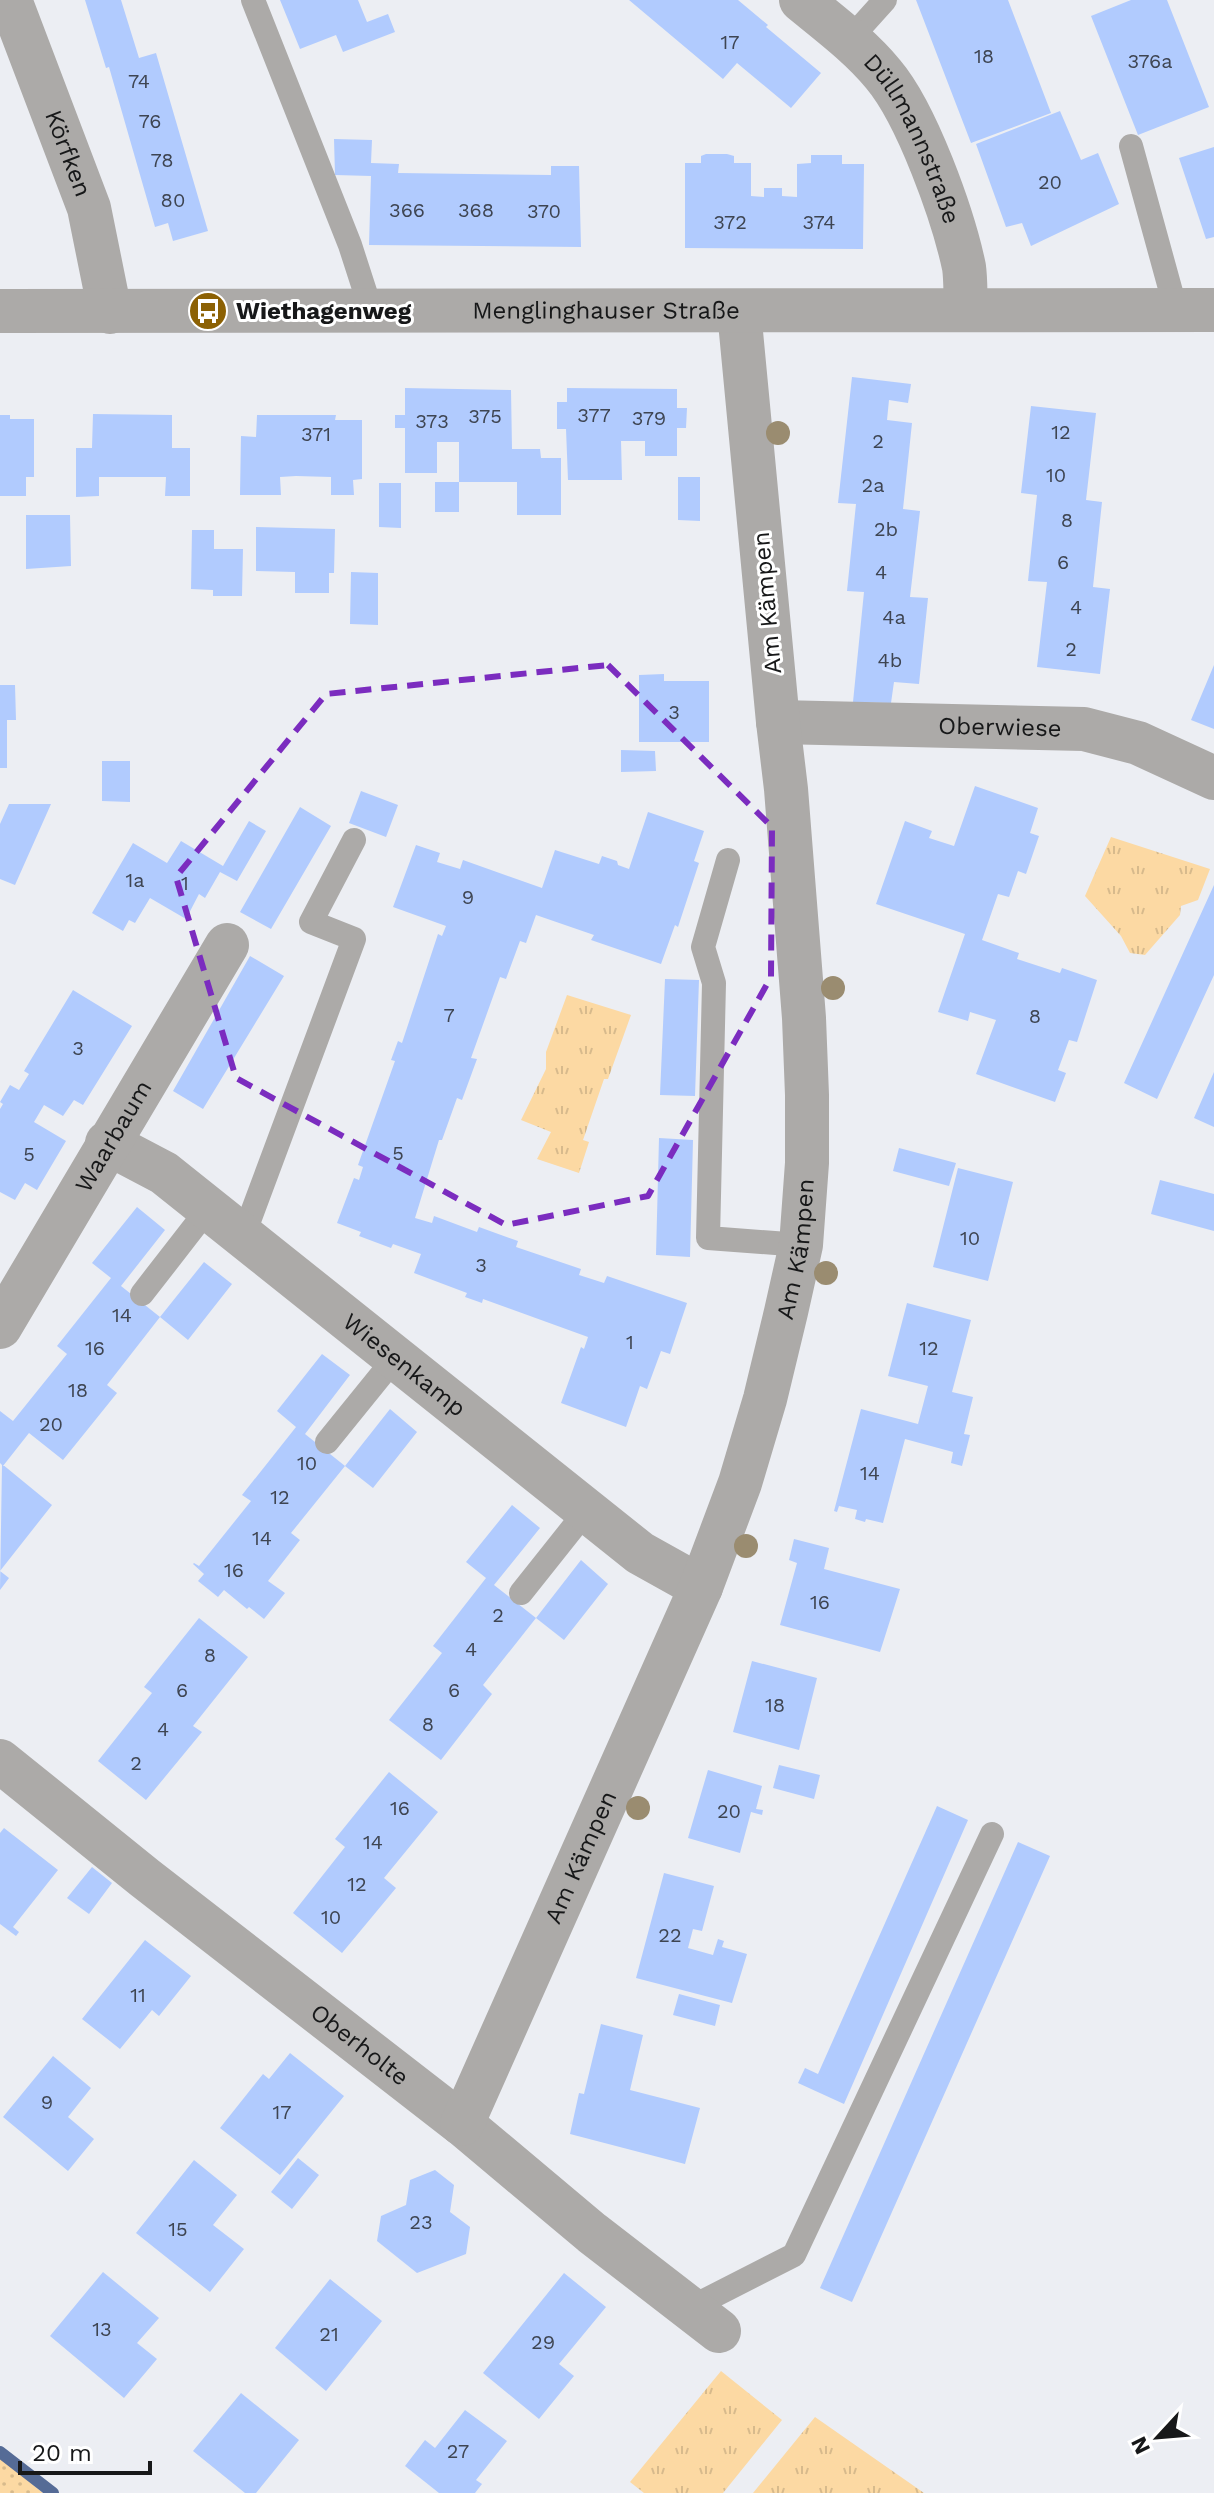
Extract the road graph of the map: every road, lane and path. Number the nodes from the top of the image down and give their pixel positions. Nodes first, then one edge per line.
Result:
1 (10, 0) edge
2 (253, 0) edge
3 (801, 0) edge
4 (885, 0) edge
5 (849, 40) junction
6 (1131, 146) dead end
7 (371, 310) junction
8 (966, 310) junction
9 (1195, 310) edge
10 (0, 311) edge
11 (739, 311) junction
12 (110, 312) junction
13 (778, 722) junction
14 (1214, 778) edge
15 (354, 840) dead end
16 (728, 860) dead end
17 (227, 945) dead end
18 (107, 1143) junction
19 (208, 1209) junction
20 (243, 1237) junction
21 (801, 1245) junction
22 (142, 1294) dead end
23 (0, 1327) edge
24 (395, 1358) junction
25 (327, 1442) dead end
26 (587, 1510) junction
27 (701, 1587) junction
28 (521, 1593) dead end
29 (0, 1761) edge
30 (992, 1834) dead end
31 (462, 2124) junction
32 (704, 2320) joint

1 - 12 street, Körfken
2 - 7 lane
3 - 5 street, Düllmannstraße
4 - 5 lane
5 - 8 street, Düllmannstraße
6 - 9 lane
7 - 11 street, Menglinghauser Straße
7 - 12 street, Menglinghauser Straße
8 - 9 street, Menglinghauser Straße
8 - 11 street, Menglinghauser Straße
10 - 12 street, Menglinghauser Straße
11 - 13 street, Am Kämpen
13 - 14 street, Oberwiese
13 - 21 street, Am Kämpen
15 - 20 lane
16 - 21 lane
17 - 18 street, Waarbaum
18 - 19 street, Wiesenkamp
18 - 23 street, Waarbaum
19 - 20 street, Wiesenkamp
19 - 22 lane
20 - 24 street, Wiesenkamp
21 - 27 street, Am Kämpen
24 - 25 lane
24 - 26 street, Wiesenkamp
26 - 27 street, Wiesenkamp
26 - 28 lane
27 - 31 street, Am Kämpen
29 - 31 street, Oberholte
30 - 32 lane
31 - 32 street, Oberholte

